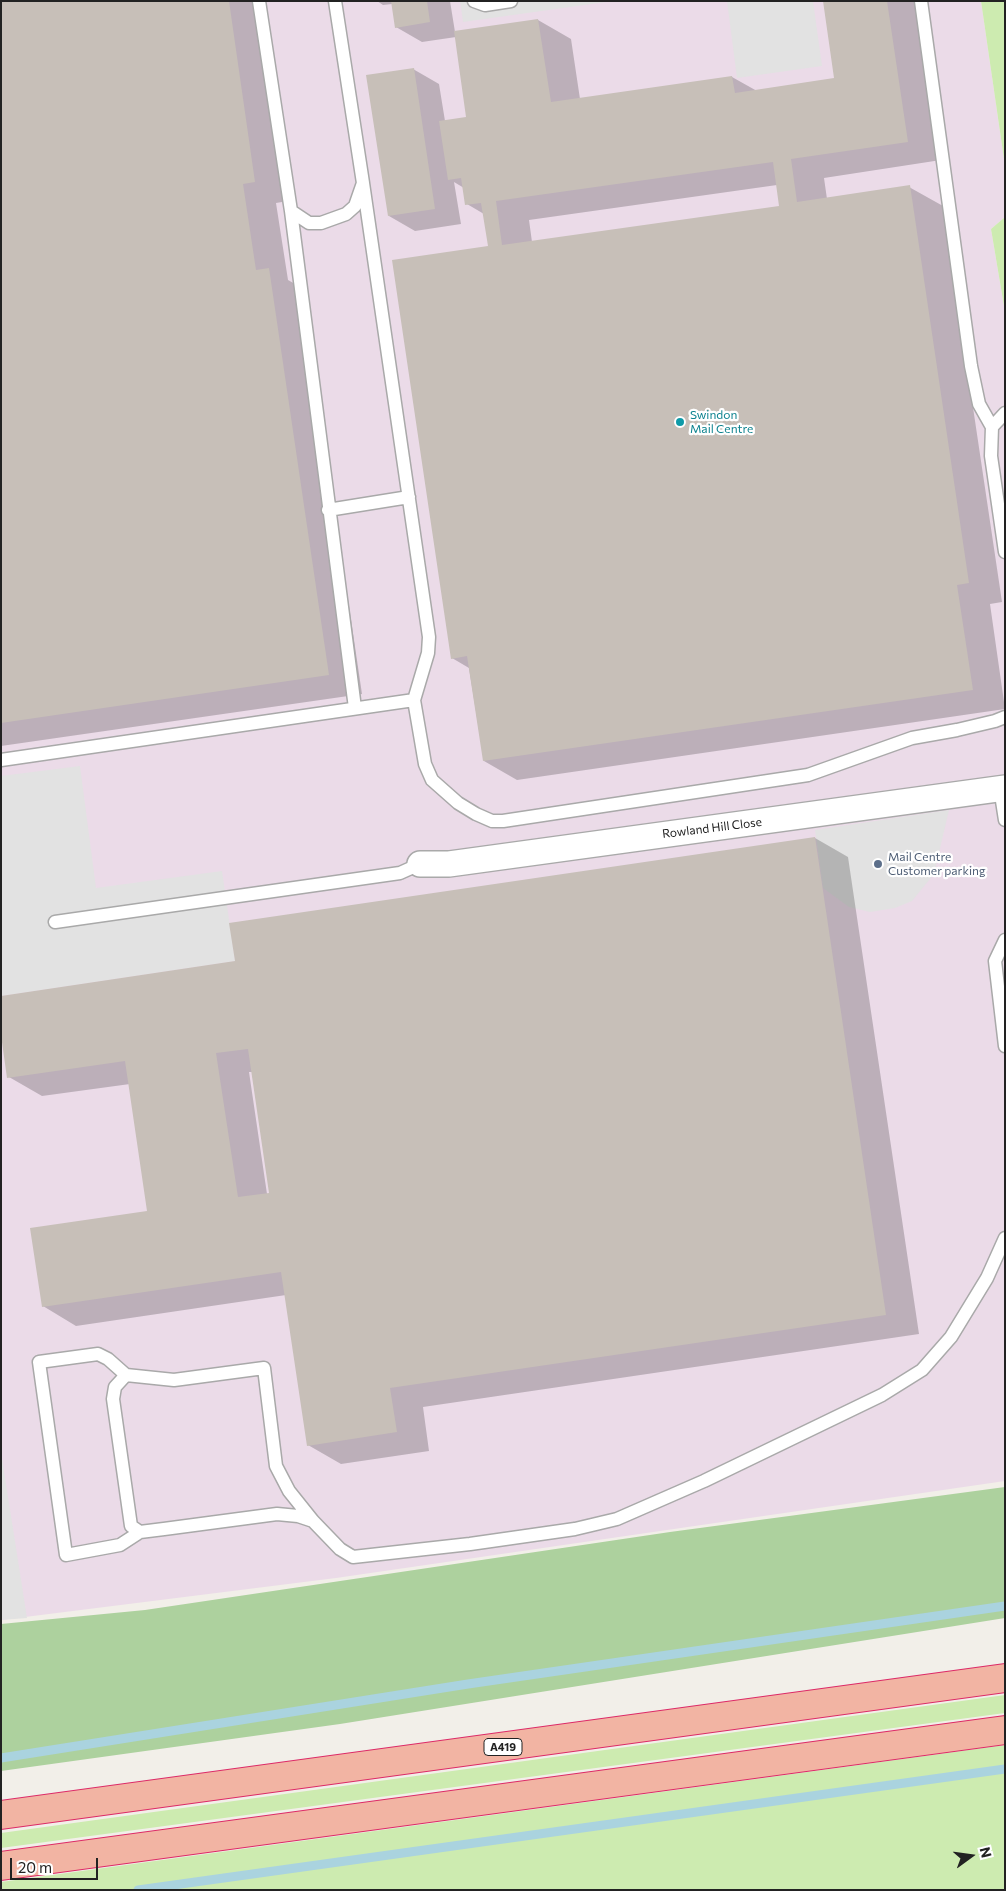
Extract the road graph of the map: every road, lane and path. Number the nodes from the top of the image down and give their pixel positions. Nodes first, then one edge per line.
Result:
1 (259, 1) edge
2 (334, 1) edge
3 (474, 1) edge
4 (511, 1) edge
5 (921, 1) edge
6 (363, 183) junction
7 (291, 211) junction
8 (1005, 413) edge
9 (992, 427) junction
10 (409, 497) junction
11 (328, 510) junction
12 (1005, 552) edge
13 (414, 700) junction
14 (355, 708) junction
15 (1005, 717) edge
16 (1, 760) edge
17 (1003, 788) edge
18 (1005, 820) edge
19 (420, 864) joint
20 (55, 922) dead end
21 (1005, 940) edge
22 (1005, 1046) edge
23 (1005, 1238) edge
24 (1001, 1252) edge
25 (126, 1375) junction
26 (313, 1521) junction
27 (140, 1532) junction
28 (1005, 1678) edge
29 (1005, 1730) edge
30 (1, 1816) edge
31 (1, 1866) edge

1 - 7 lane
2 - 6 lane
3 - 4 lane
5 - 9 lane
6 - 7 lane
6 - 10 lane
7 - 11 lane
8 - 9 lane
9 - 12 lane
10 - 11 lane
10 - 13 lane
11 - 14 lane
13 - 14 lane
13 - 15 lane
14 - 16 lane
17 - 18 lane
17 - 19 street, Rowland Hill Close
19 - 20 lane
21 - 22 lane
23 - 24 lane
24 - 26 lane
25 - 26 lane
25 - 27 lane
25 - 27 lane
26 - 27 lane
28 - 30 highway, A419
29 - 31 highway

